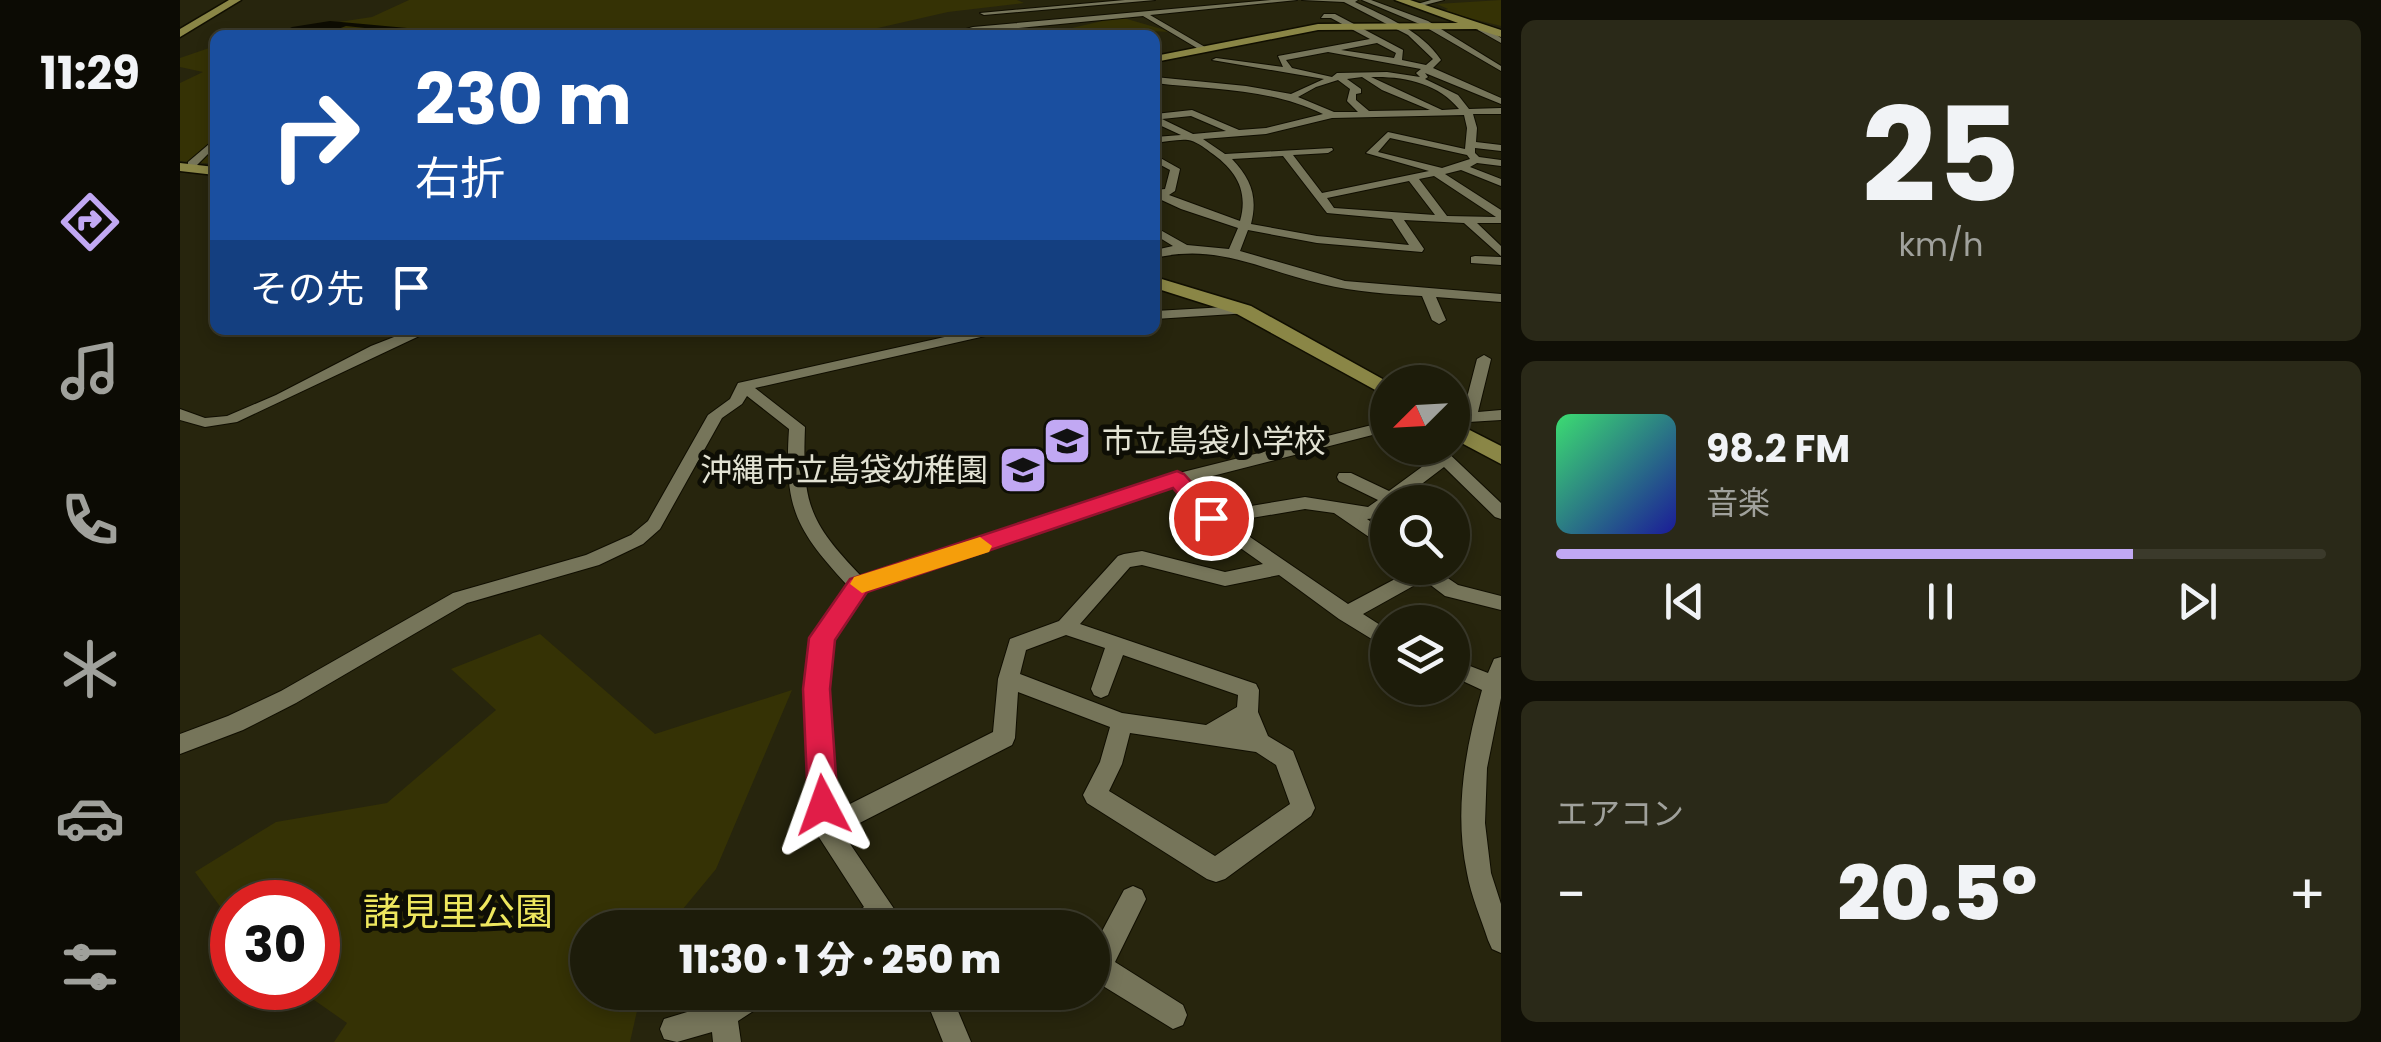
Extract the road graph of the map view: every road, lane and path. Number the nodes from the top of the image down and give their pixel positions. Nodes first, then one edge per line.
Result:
1 (236, 0) edge
2 (1152, 0) edge
3 (1180, 0) edge
4 (1294, 0) edge
5 (1305, 0) edge
6 (1366, 0) edge
7 (1380, 0) edge
8 (1441, 0) edge
9 (1123, 1) edge
10 (1347, 1) edge
11 (1239, 5) junction
12 (1200, 8) junction
13 (1420, 8) junction
14 (1254, 12) dead end
15 (1399, 12) edge
16 (984, 13) dead end
17 (1141, 14) junction
18 (1324, 16) dead end
19 (1348, 25) junction
20 (1426, 25) junction
21 (1453, 26) junction
22 (1479, 27) junction
23 (970, 30) edge
24 (180, 34) edge
25 (1179, 35) junction
26 (1160, 36) edge
27 (1501, 37) edge
28 (1379, 40) junction
29 (1201, 50) junction
30 (1328, 50) junction
31 (1501, 54) edge
32 (1160, 59) edge
33 (1216, 60) junction
34 (1397, 61) junction
35 (1489, 65) junction
36 (1501, 69) edge
37 (1288, 70) junction
38 (1473, 70) dead end
39 (1426, 71) junction
40 (1460, 72) dead end
41 (1446, 75) junction
42 (1366, 76) junction
43 (1333, 77) junction
44 (1160, 80) edge
45 (1231, 85) junction
46 (1498, 86) dead end
47 (1478, 90) junction
48 (1295, 95) junction
49 (1501, 101) edge
50 (1501, 111) edge
51 (1439, 112) junction
52 (1468, 113) junction
53 (1367, 114) junction
54 (1332, 116) junction
55 (1160, 117) edge
56 (1160, 121) edge
57 (1238, 133) junction
58 (1194, 138) junction
59 (1160, 140) edge
60 (210, 146) edge
61 (1501, 148) edge
62 (1328, 150) dead end
63 (1472, 152) junction
64 (1286, 153) junction
65 (1223, 157) junction
66 (1160, 161) edge
67 (1501, 162) edge
68 (186, 165) edge
69 (1462, 167) junction
70 (1440, 172) junction
71 (1413, 179) junction
72 (1501, 183) edge
73 (1160, 193) edge
74 (1160, 195) edge
75 (1322, 196) junction
76 (1397, 218) junction
77 (1501, 218) edge
78 (1444, 219) junction
79 (1468, 222) junction
80 (1244, 223) junction
81 (1160, 233) edge
82 (1185, 249) junction
83 (1234, 252) junction
84 (1501, 252) edge
85 (1160, 253) edge
86 (1475, 260) dead end
87 (1501, 261) edge
88 (1160, 284) edge
89 (1343, 285) junction
90 (1427, 292) junction
91 (1501, 298) edge
92 (1340, 304) dead end
93 (1244, 310) junction
94 (1160, 315) edge
95 (1438, 320) dead end
96 (409, 335) edge
97 (972, 335) edge
98 (1484, 359) dead end
99 (1370, 381) edge
100 (744, 386) junction
101 (1470, 392) edge
102 (180, 414) edge
103 (1501, 415) edge
104 (1470, 419) edge
105 (1370, 431) edge
106 (1470, 431) edge
107 (1501, 456) edge
108 (1427, 465) edge
109 (1450, 465) edge
110 (1345, 477) dead end
111 (1177, 479) junction
112 (1406, 485) edge
113 (1370, 489) edge
114 (1370, 491) edge
115 (1339, 508) junction
116 (1501, 513) edge
117 (1370, 514) edge
118 (1211, 518) junction
119 (1370, 531) edge
120 (1279, 568) junction
121 (858, 585) junction
122 (1396, 585) edge
123 (1444, 585) edge
124 (1501, 603) edge
125 (1346, 614) junction
126 (1066, 627) junction
127 (1370, 629) edge
128 (1116, 644) junction
129 (1470, 670) edge
130 (1497, 675) edge
131 (1008, 679) junction
132 (1100, 689) dead end
133 (1247, 712) junction
134 (1122, 722) junction
135 (1208, 735) junction
136 (1260, 743) junction
137 (180, 744) edge
138 (824, 828) junction
139 (1133, 899) dead end
140 (882, 910) edge
141 (1501, 940) edge
142 (1110, 943) edge
143 (1110, 980) edge
144 (741, 1010) edge
145 (944, 1010) edge
146 (1173, 1016) dead end
147 (725, 1029) edge
148 (674, 1030) dead end
149 (957, 1042) edge

1 - 24 street
2 - 9 street
3 - 12 street
4 - 11 street
5 - 10 street
6 - 10 street
6 - 15 street
7 - 13 street
8 - 13 street
9 - 16 street
9 - 17 street
10 - 15 street
11 - 12 street
11 - 14 street
12 - 17 street
13 - 15 street
13 - 21 street
13 - 22 street
15 - 19 street
15 - 20 street
15 - 39 street
17 - 23 street
17 - 25 street
18 - 19 street
19 - 28 street
19 - 29 street
20 - 21 street
20 - 35 street
21 - 22 street
21 - 31 street
22 - 27 street
25 - 26 street
25 - 29 street
28 - 30 street
28 - 34 street
29 - 32 street
29 - 33 street
30 - 34 street
30 - 37 street
33 - 37 street
33 - 45 street
34 - 39 street
35 - 36 street
35 - 38 street
37 - 43 street
39 - 41 street
39 - 42 street
39 - 52 street
40 - 41 street
41 - 47 street
42 - 43 street
42 - 51 street
43 - 48 street
43 - 53 street
44 - 45 street
45 - 48 street
46 - 47 street
47 - 49 street
48 - 54 street
50 - 52 street
51 - 52 street
51 - 53 street
52 - 63 street
53 - 54 street
54 - 57 street
55 - 57 street
56 - 58 street
57 - 58 street
58 - 59 street
58 - 65 street
60 - 68 street
61 - 63 street
62 - 64 street
63 - 67 street
63 - 69 street
63 - 70 street
64 - 65 street
64 - 75 street
65 - 80 street
66 - 73 street
69 - 70 street
69 - 72 street
70 - 71 street
70 - 77 street
71 - 75 street
71 - 78 street
74 - 80 street
75 - 76 street
76 - 78 street
76 - 80 street
77 - 79 street
78 - 79 street
79 - 84 street
80 - 83 street
81 - 82 street
82 - 83 street
82 - 85 street
83 - 89 street
86 - 87 street
88 - 93 street
89 - 90 street
89 - 92 street
90 - 91 street
90 - 95 street
93 - 94 street
93 - 99 street
96 - 102 street
97 - 100 street
98 - 101 street
100 - 121 street
100 - 137 street
103 - 104 street
105 - 111 street
106 - 107 street
108 - 112 street
109 - 116 street
110 - 113 street
111 - 118 street
111 - 121 street
114 - 115 street
115 - 117 street
115 - 118 street
115 - 119 street
118 - 120 street
120 - 125 street
120 - 126 street
121 - 138 street
122 - 125 street
123 - 124 street
125 - 127 street
126 - 128 street
126 - 131 street
128 - 132 street
128 - 133 street
129 - 130 street
130 - 141 street
131 - 134 street
131 - 138 street
133 - 135 street
133 - 136 street
134 - 135 street
134 - 136 street
135 - 136 street
138 - 140 street
139 - 142 street
143 - 146 street
144 - 147 street
145 - 149 street
147 - 148 street

